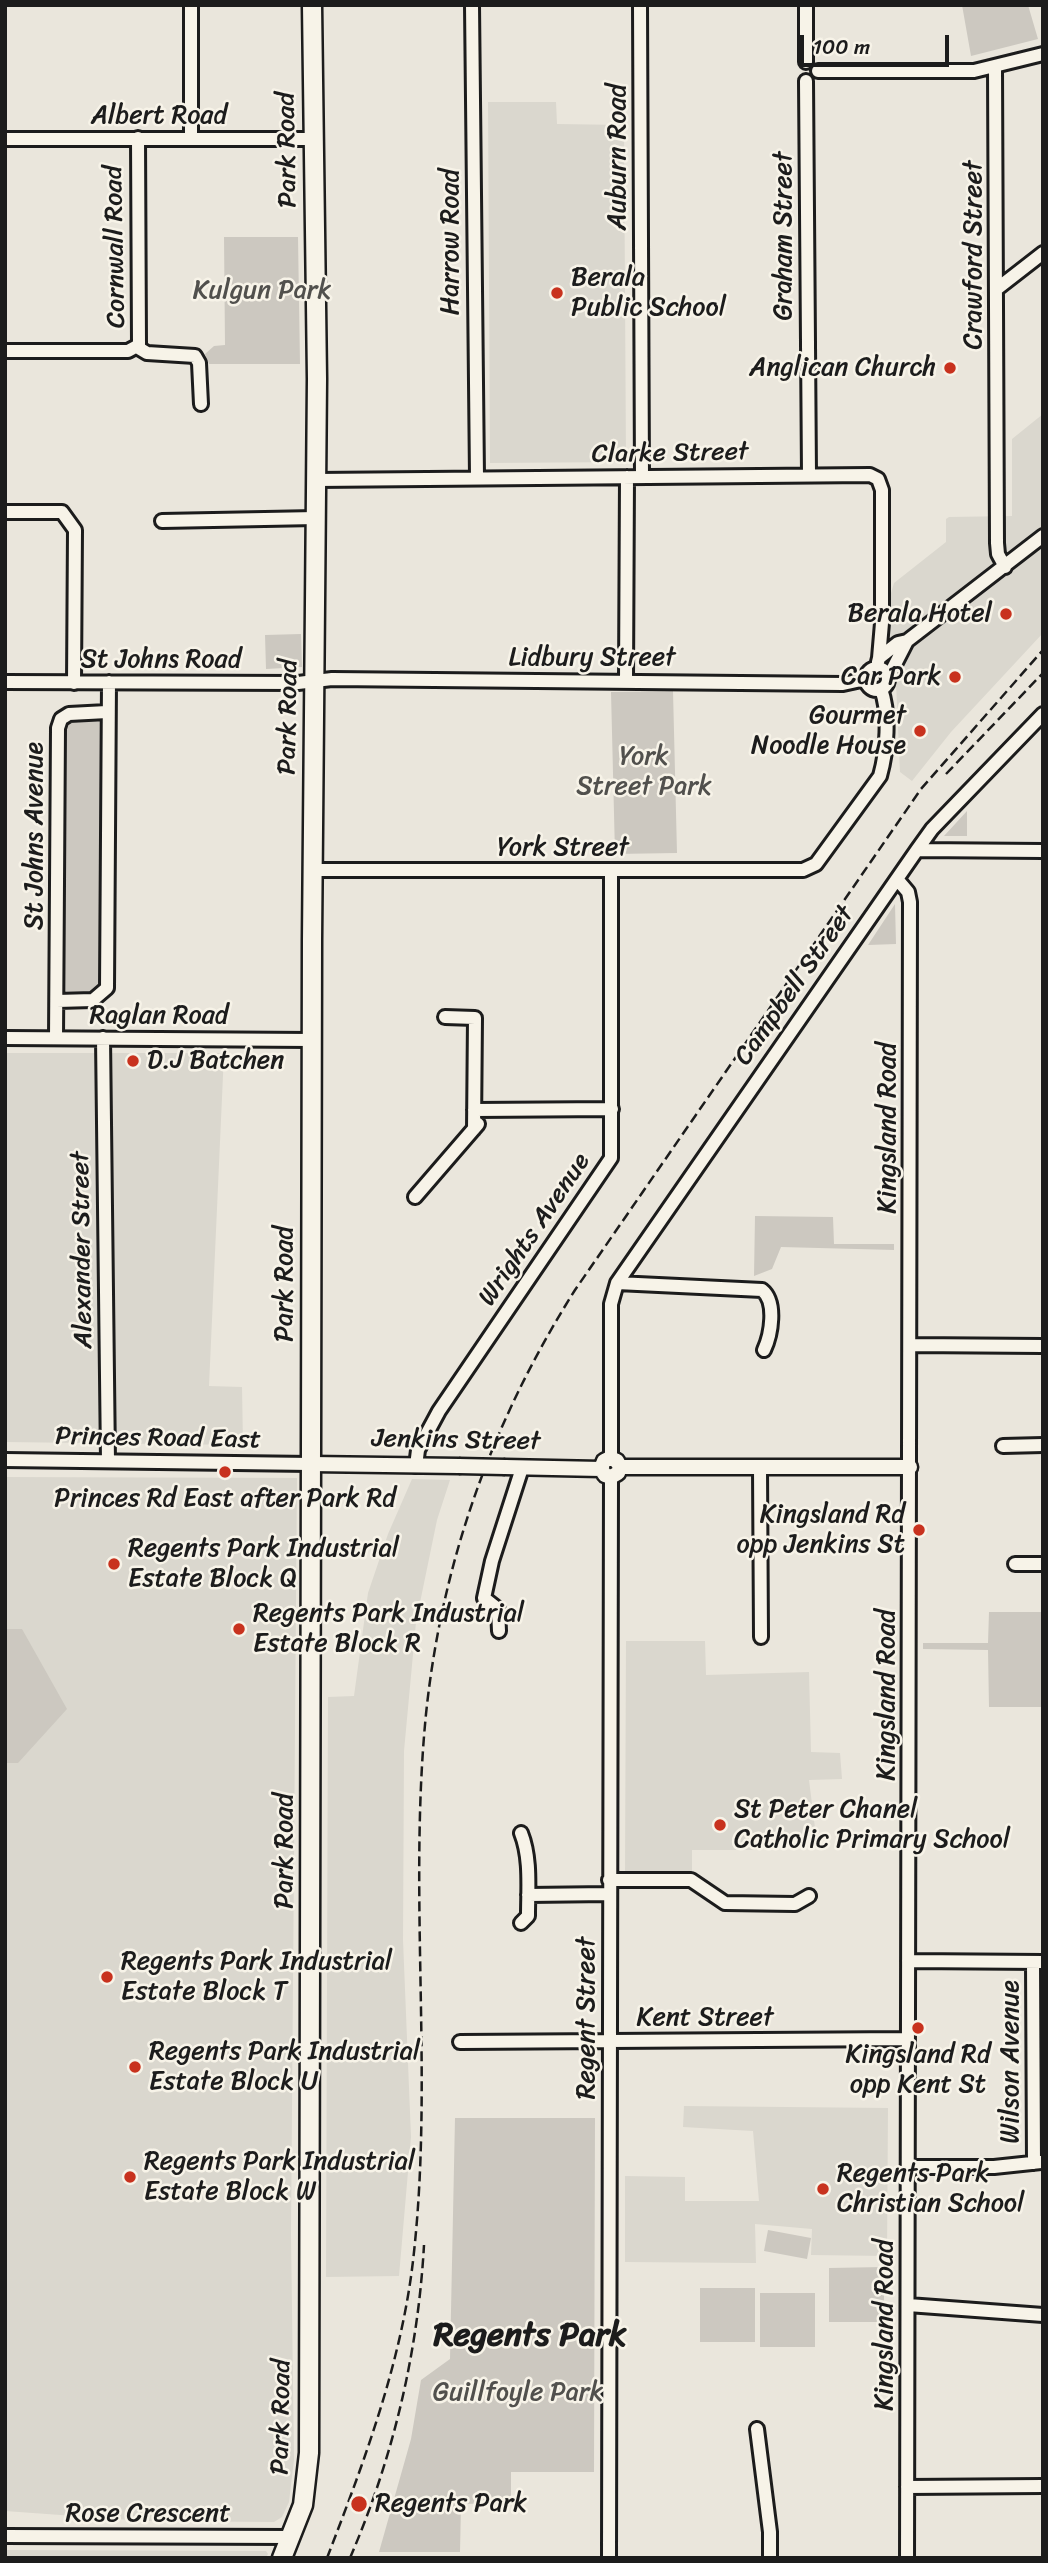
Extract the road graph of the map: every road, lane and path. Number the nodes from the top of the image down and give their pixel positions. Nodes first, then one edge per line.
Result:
1 (191, 5) edge
2 (312, 5) edge
3 (472, 5) edge
4 (640, 5) edge
5 (806, 5) edge
6 (1043, 54) edge
7 (806, 62) junction
8 (995, 68) junction
9 (818, 71) junction
10 (806, 81) junction
11 (138, 138) junction
12 (5, 139) edge
13 (191, 139) junction
14 (314, 139) junction
15 (1043, 253) edge
16 (998, 288) junction
17 (137, 348) junction
18 (5, 351) edge
19 (201, 404) dead end
20 (810, 475) junction
21 (477, 477) junction
22 (627, 477) junction
23 (642, 477) junction
24 (316, 480) junction
25 (5, 512) edge
26 (316, 518) junction
27 (162, 521) dead end
28 (1043, 536) edge
29 (1005, 567) junction
30 (882, 623) junction
31 (903, 642) junction
32 (878, 663) junction
33 (866, 679) junction
34 (316, 681) junction
35 (626, 681) junction
36 (5, 682) edge
37 (74, 682) junction
38 (109, 682) junction
39 (885, 683) junction
40 (107, 712) junction
41 (1043, 713) edge
42 (917, 850) junction
43 (1043, 851) edge
44 (314, 870) junction
45 (611, 870) junction
46 (897, 879) junction
47 (57, 1001) junction
48 (445, 1017) dead end
49 (5, 1038) edge
50 (56, 1038) junction
51 (103, 1038) junction
52 (312, 1040) junction
53 (612, 1109) junction
54 (474, 1110) junction
55 (490, 1110) junction
56 (474, 1129) junction
57 (415, 1197) dead end
58 (617, 1283) junction
59 (611, 1304) joint
60 (910, 1345) junction
61 (1043, 1346) edge
62 (764, 1350) dead end
63 (1043, 1445) edge
64 (1003, 1446) dead end
65 (5, 1460) edge
66 (108, 1461) junction
67 (311, 1464) junction
68 (416, 1466) junction
69 (909, 1467) junction
70 (522, 1468) junction
71 (611, 1468) junction
72 (760, 1468) junction
73 (1015, 1564) dead end
74 (1043, 1564) edge
75 (499, 1631) dead end
76 (761, 1637) dead end
77 (521, 1833) dead end
78 (609, 1880) junction
79 (609, 1894) junction
80 (528, 1895) junction
81 (809, 1896) dead end
82 (521, 1923) dead end
83 (908, 1961) junction
84 (1038, 1962) edge
85 (908, 2039) junction
86 (611, 2041) junction
87 (460, 2042) dead end
88 (1039, 2162) edge
89 (908, 2166) junction
90 (908, 2305) junction
91 (1043, 2315) edge
92 (757, 2428) dead end
93 (1043, 2486) edge
94 (907, 2487) junction
95 (5, 2536) edge
96 (291, 2537) junction
97 (282, 2558) edge
98 (609, 2558) edge
99 (770, 2558) edge
100 (907, 2558) edge

1 - 13 street
2 - 14 main road, Park Road
3 - 21 street, Harrow Road
4 - 23 street, Auburn Road
5 - 7 street
6 - 8 street
7 - 9 street
7 - 10 street
8 - 9 street
8 - 16 street, Crawford Street
9 - 10 street
10 - 20 street, Graham Street
11 - 12 street, Albert Road
11 - 13 street, Albert Road
11 - 17 street, Cornwall Road
13 - 14 street, Albert Road
14 - 24 main road, Park Road
15 - 16 street
16 - 29 street, Crawford Street
17 - 18 street, Cornwall Road
17 - 19 street
20 - 23 street, Clarke Street
20 - 30 street, Clarke Street
21 - 22 street, Clarke Street
21 - 24 street, Clarke Street
22 - 23 street, Clarke Street
22 - 35 street
24 - 26 main road, Park Road
25 - 37 street
26 - 27 street
26 - 34 main road, Park Road
28 - 29 street
29 - 31 street
30 - 31 street
30 - 32 street, Clarke Street
31 - 32 street
31 - 39 street
32 - 33 street
32 - 39 street
33 - 35 street, Lidbury Street
33 - 39 street
34 - 35 street, Lidbury Street
34 - 38 street, St Johns Road
34 - 44 main road, Park Road
36 - 37 street, St Johns Road
37 - 38 street, St Johns Road
38 - 40 street
39 - 45 street, York Street
40 - 47 street, St Johns Avenue
40 - 47 street
41 - 42 street, Campbell Street
42 - 43 street
42 - 46 street, Campbell Street
44 - 45 street, York Street
44 - 52 main road, Park Road
45 - 53 street, Wrights Avenue
46 - 58 street, Campbell Street
46 - 60 street, Kingsland Road
47 - 50 street, St Johns Avenue
48 - 54 street
49 - 50 street, Raglan Road
50 - 51 street, Raglan Road
51 - 52 street, Raglan Road
51 - 66 street, Alexander Street
52 - 67 main road, Park Road
53 - 55 street
53 - 68 street, Wrights Avenue
54 - 55 street
54 - 56 street
55 - 56 street
56 - 57 street
58 - 59 street, Campbell Street
58 - 62 street
59 - 71 street, Regent Street
60 - 61 street
60 - 69 street, Kingsland Road
63 - 64 street
65 - 66 street, Princes Road East
66 - 67 street, Princes Road East
67 - 68 street, Jenkins Street
67 - 96 main road, Park Road
68 - 70 street, Jenkins Street, bridge
69 - 72 street, Jenkins Street
69 - 83 street, Kingsland Road
70 - 71 street, Jenkins Street
70 - 75 street
71 - 72 street, Jenkins Street
71 - 78 street, Regent Street
72 - 76 street
73 - 74 street
77 - 80 street
78 - 79 street, Regent Street
78 - 81 street
79 - 80 street
79 - 86 street, Regent Street
80 - 82 street
83 - 84 street
83 - 85 street, Kingsland Road
84 - 88 street, Wilson Avenue
85 - 86 street, Kent Street
85 - 89 street, Kingsland Road
86 - 87 street, Kent Street
86 - 98 street, Regent Street
88 - 89 street
89 - 90 street, Kingsland Road
90 - 91 street
90 - 94 street, Kingsland Road
92 - 99 street
93 - 94 street
94 - 100 street, Kingsland Road
95 - 96 street, Rose Crescent
96 - 97 main road, Park Road

